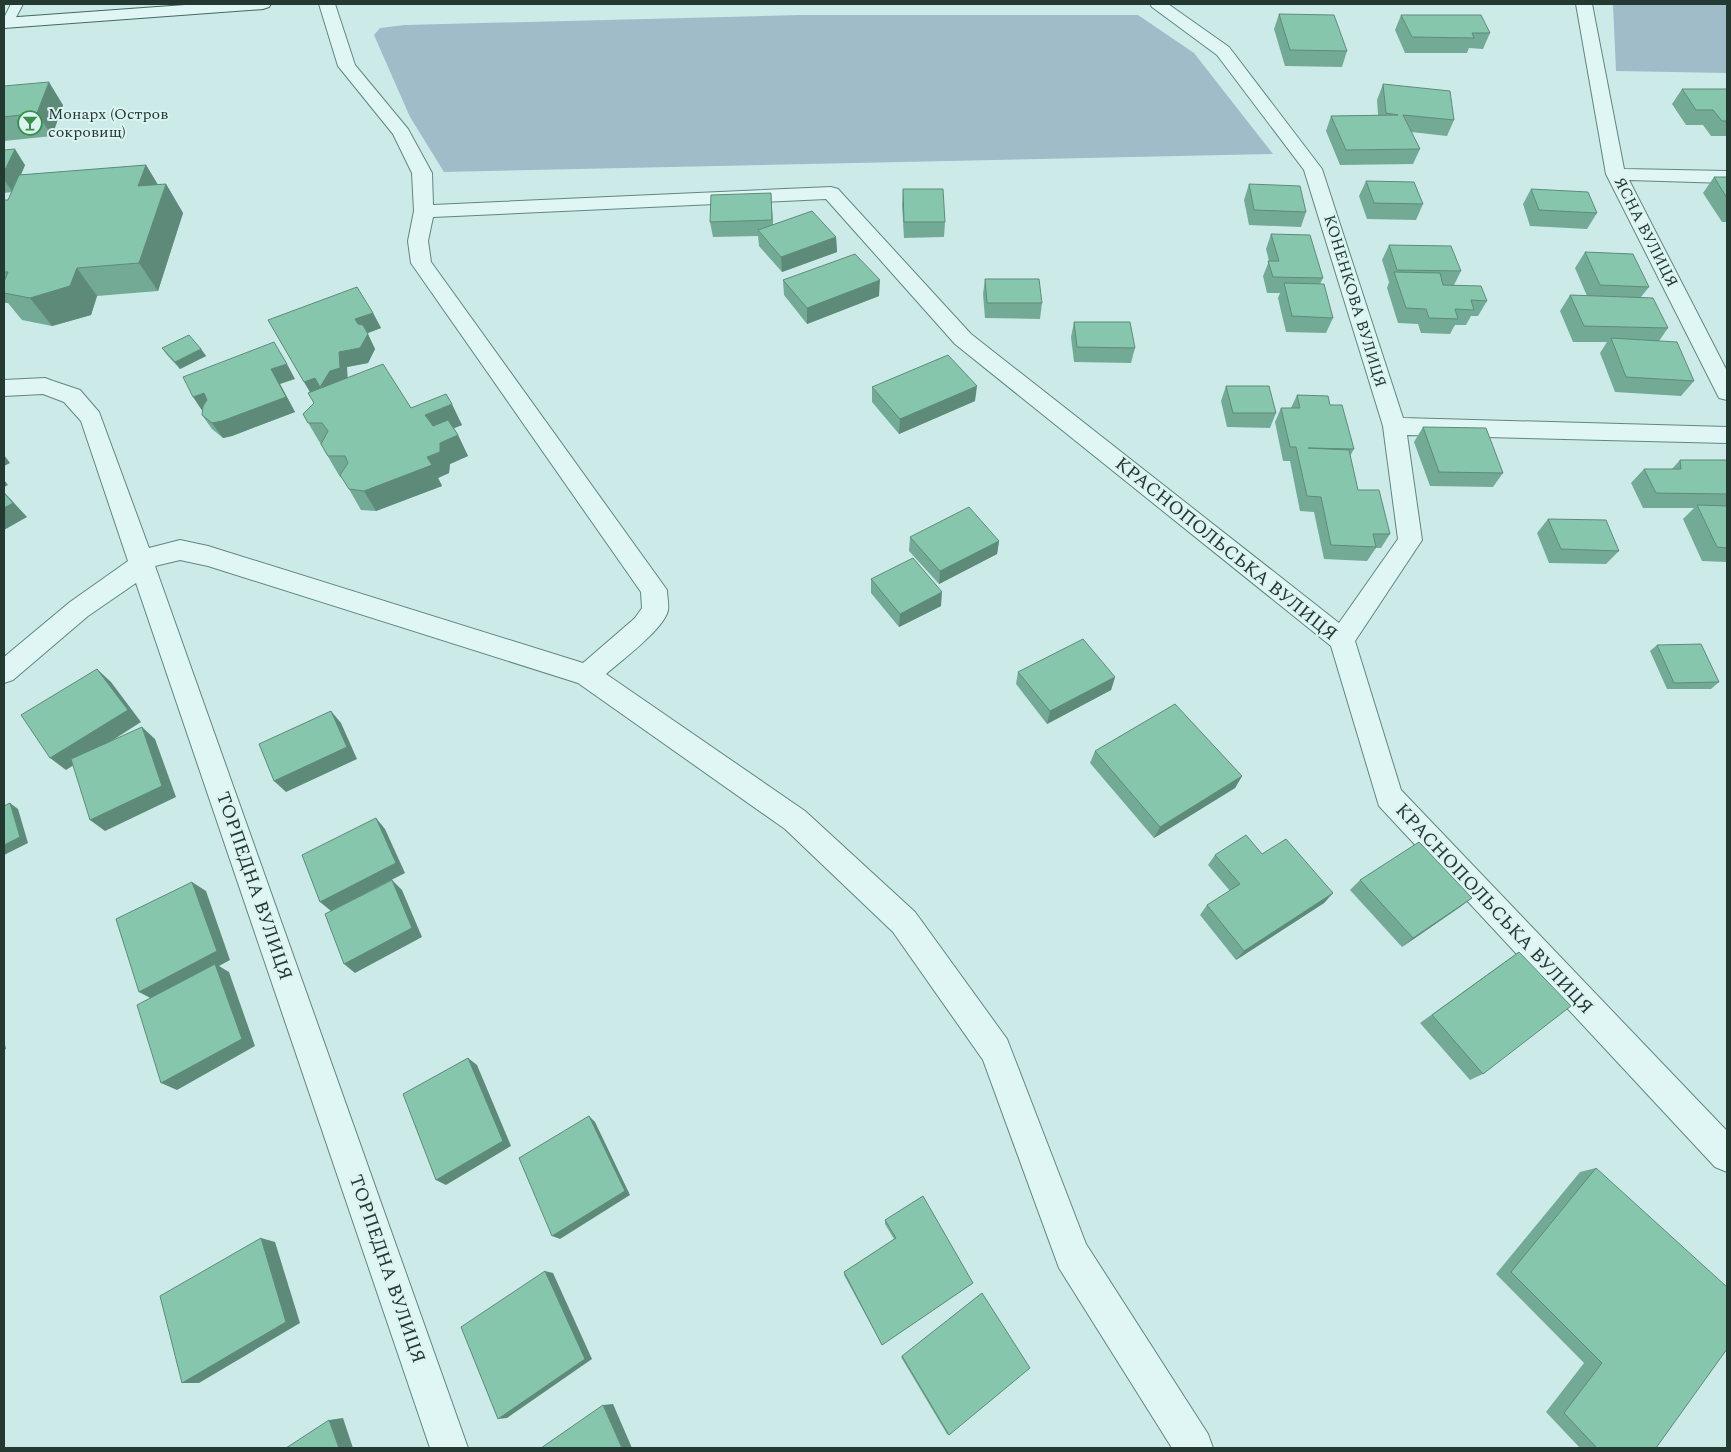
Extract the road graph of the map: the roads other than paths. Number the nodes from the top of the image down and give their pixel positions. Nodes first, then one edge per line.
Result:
1 (17, 4) edge
2 (263, 4) edge
3 (327, 4) edge
4 (1158, 4) edge
5 (1584, 4) edge
6 (6, 23) edge
7 (1616, 174) junction
8 (1727, 177) edge
9 (424, 211) junction
10 (4, 388) edge
11 (1727, 392) edge
12 (1394, 426) junction
13 (1727, 435) edge
14 (142, 562) junction
15 (1342, 640) junction
16 (4, 672) edge
17 (587, 675) junction
18 (1727, 1154) edge
19 (449, 1448) edge
20 (1194, 1448) edge

1 - 6 lane
2 - 6 street
3 - 9 street
4 - 12 street, КОНЕНКОВА ВУЛИЦЯ
5 - 7 street, ЯСНА ВУЛИЦЯ
7 - 8 street
7 - 11 street, ЯСНА ВУЛИЦЯ
9 - 15 street, КРАСНОПОЛЬСЬКА ВУЛИЦЯ
9 - 17 street
10 - 14 street, ТОРПЕДНА ВУЛИЦЯ
12 - 13 street
12 - 15 street, КОНЕНКОВА ВУЛИЦЯ
14 - 16 street
14 - 17 street
14 - 19 street, ТОРПЕДНА ВУЛИЦЯ
15 - 18 street, КРАСНОПОЛЬСЬКА ВУЛИЦЯ
17 - 20 street

